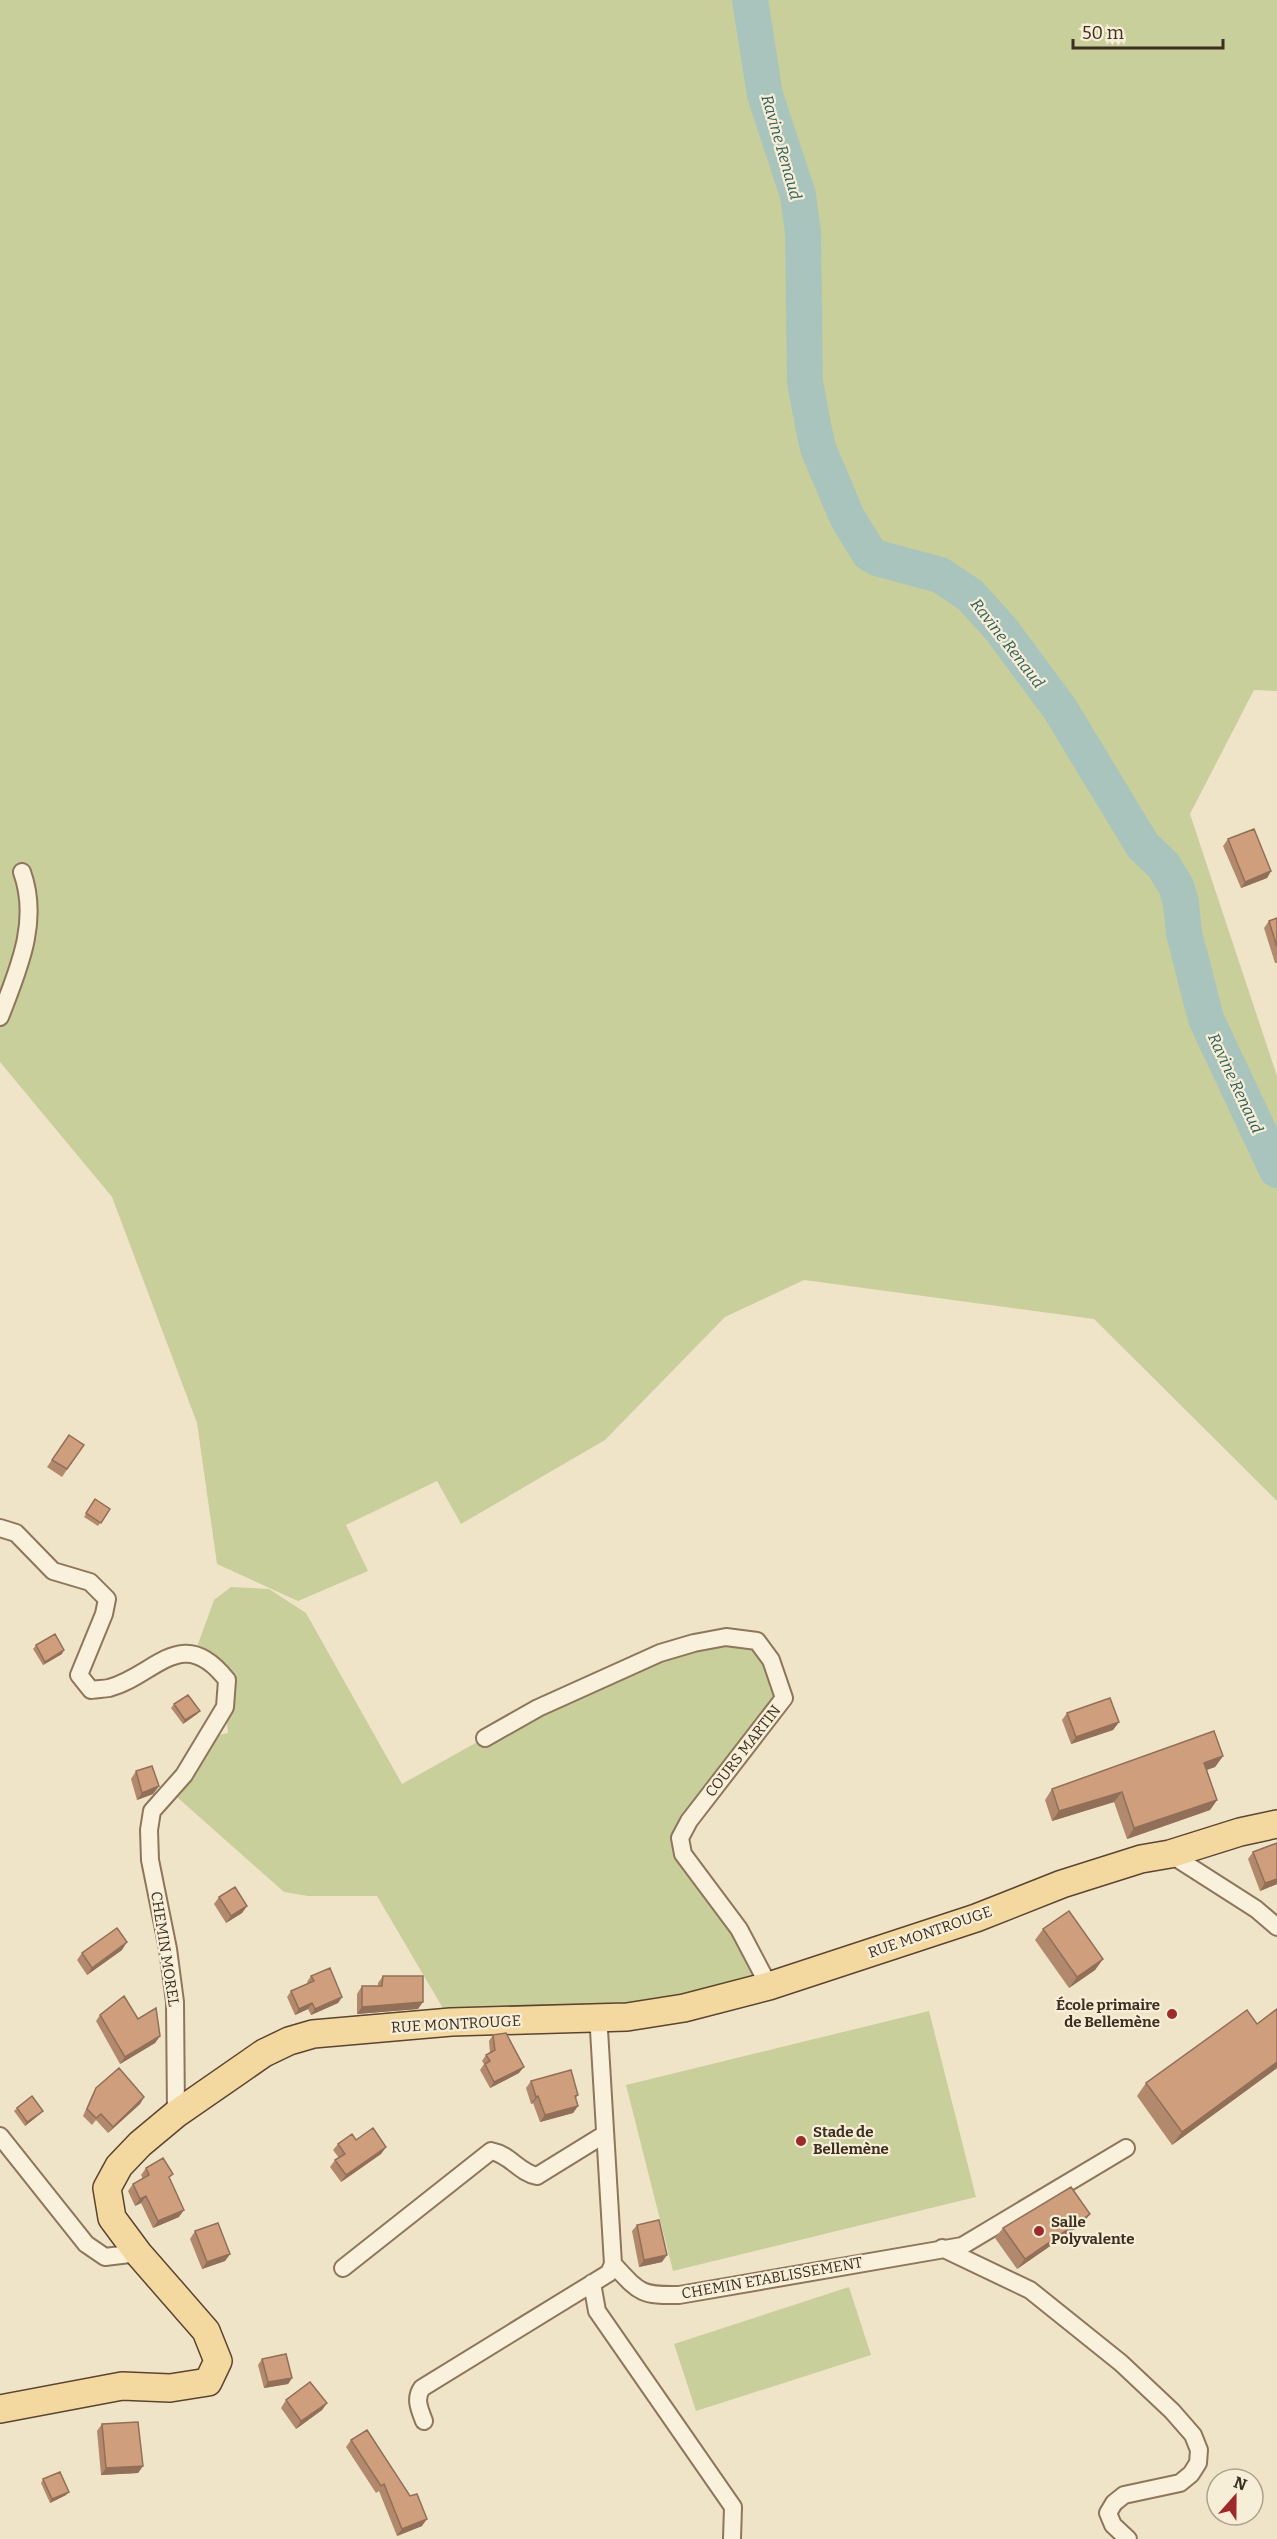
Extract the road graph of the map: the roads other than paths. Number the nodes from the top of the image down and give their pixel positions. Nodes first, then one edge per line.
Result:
1 (22, 872) dead end
2 (0, 1017) edge
3 (0, 1528) edge
4 (485, 1738) dead end
5 (1277, 1824) edge
6 (1170, 1854) junction
7 (1277, 1927) edge
8 (768, 1986) junction
9 (592, 2018) junction
10 (176, 2114) junction
11 (605, 2134) junction
12 (0, 2136) edge
13 (1126, 2148) dead end
14 (942, 2248) junction
15 (138, 2253) junction
16 (613, 2264) junction
17 (343, 2268) dead end
18 (592, 2283) junction
19 (0, 2409) edge
20 (424, 2421) dead end
21 (732, 2539) edge
22 (1128, 2539) edge

1 - 2 street
3 - 10 street, CHEMIN MOREL
4 - 8 street, COURS MARTIN
5 - 6 main road, RUE MONTROUGE
6 - 7 street
6 - 8 main road, RUE MONTROUGE
8 - 9 main road, RUE MONTROUGE
9 - 10 main road, RUE MONTROUGE
9 - 11 street
10 - 15 main road, RUE MONTROUGE
11 - 16 street
11 - 17 street
12 - 15 street
13 - 14 street, CHEMIN ETABLISSEMENT
14 - 16 street, CHEMIN ETABLISSEMENT
14 - 22 street
15 - 19 main road, RUE MONTROUGE
16 - 18 street
18 - 20 street
18 - 21 street

